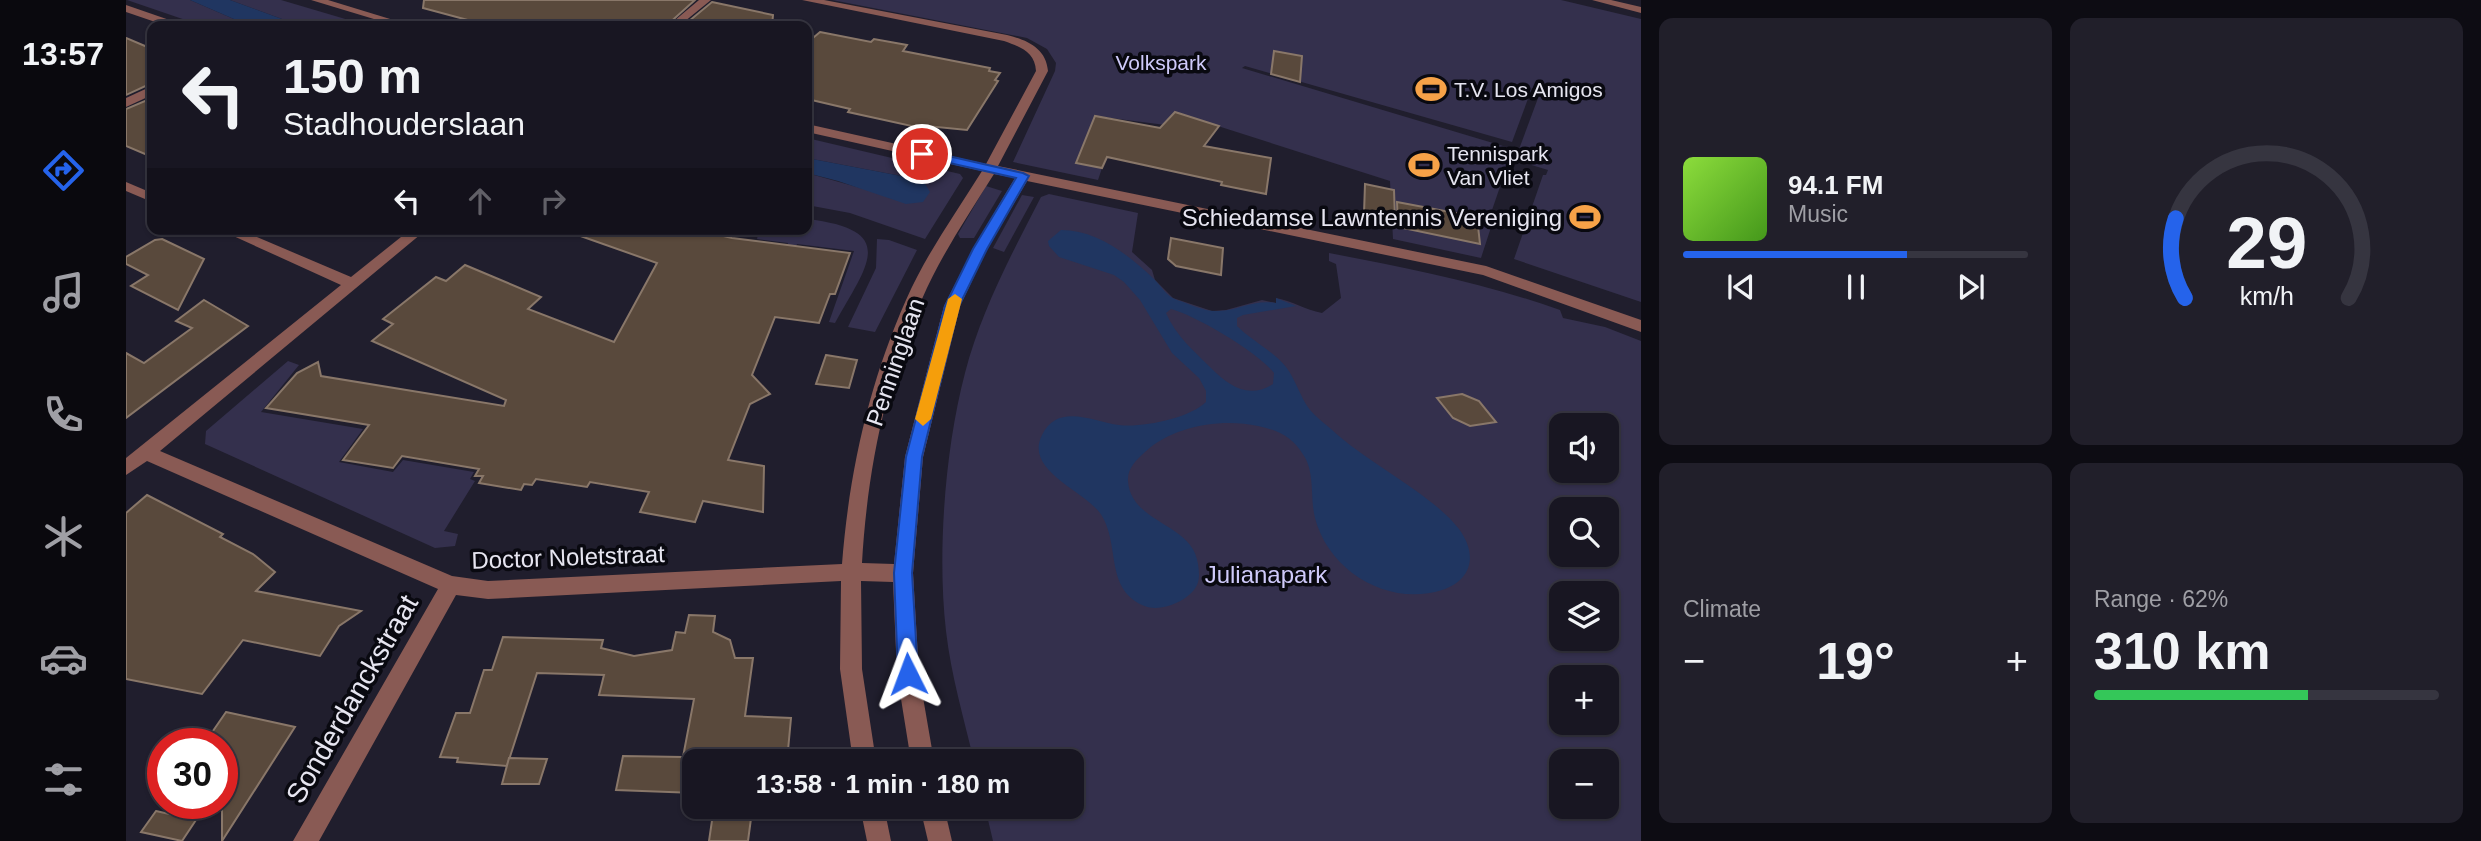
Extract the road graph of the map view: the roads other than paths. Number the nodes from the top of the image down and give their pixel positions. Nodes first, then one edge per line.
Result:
1 (316, 0) edge
2 (706, 0) edge
3 (807, 0) edge
4 (1597, 0) edge
5 (126, 8) edge
6 (1641, 10) edge
7 (163, 21) edge
8 (390, 21) edge
9 (679, 21) edge
10 (147, 92) edge
11 (126, 103) edge
12 (812, 129) edge
13 (990, 169) junction
14 (1023, 176) junction
15 (126, 186) edge
16 (147, 196) edge
17 (239, 235) edge
18 (413, 235) edge
19 (352, 284) junction
20 (1641, 326) edge
21 (146, 453) junction
22 (126, 468) edge
23 (851, 572) junction
24 (903, 573) junction
25 (451, 586) junction
26 (863, 749) edge
27 (921, 749) edge
28 (874, 819) edge
29 (935, 819) edge
30 (305, 841) edge
31 (879, 841) edge
32 (940, 841) edge

1 - 8 street
2 - 9 street
3 - 13 street, Penninglaan
4 - 6 street
5 - 7 street
10 - 11 street
12 - 13 street
13 - 14 street
13 - 23 street, Penninglaan
14 - 20 street
14 - 24 street, Penninglaan
15 - 16 street
17 - 19 street
18 - 19 street
19 - 21 street
21 - 22 street
21 - 25 street, Doctor Noletstraat
23 - 24 street
23 - 25 street, Doctor Noletstraat
23 - 26 street, Penninglaan
24 - 27 street, Penninglaan
25 - 30 street, Sonderdanckstraat
28 - 31 street
29 - 32 street

